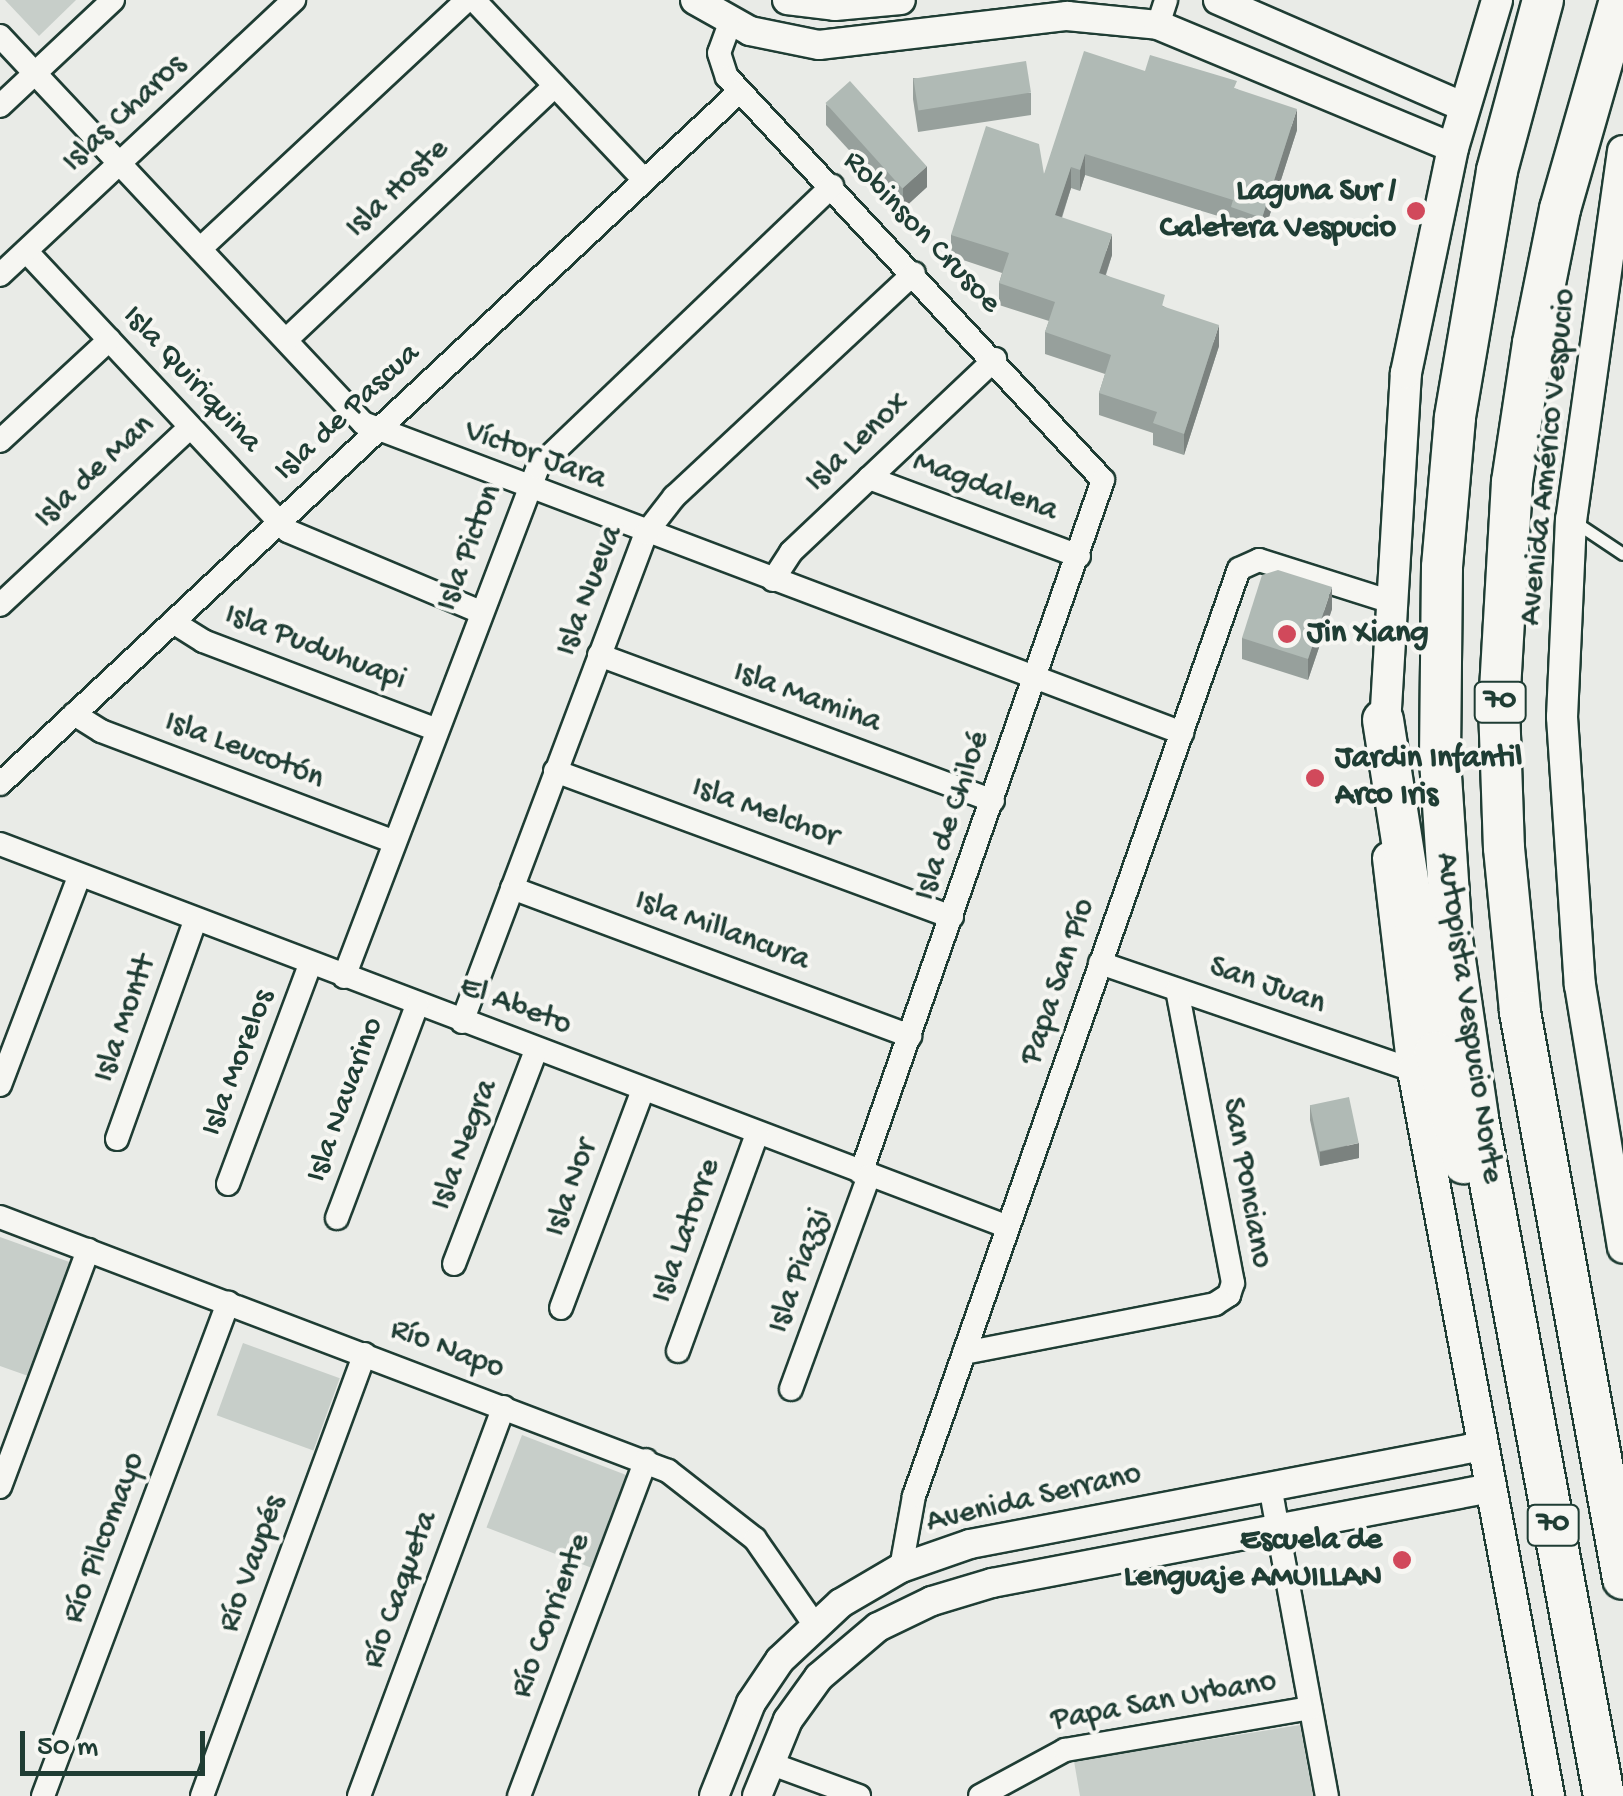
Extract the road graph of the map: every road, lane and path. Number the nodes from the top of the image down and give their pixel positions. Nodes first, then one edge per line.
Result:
1 (112, 0) edge
2 (294, 0) edge
3 (466, 0) edge
4 (474, 0) edge
5 (695, 0) edge
6 (787, 0) edge
7 (901, 0) edge
8 (1218, 0) edge
9 (1497, 0) edge
10 (1543, 0) edge
11 (1620, 0) edge
12 (1162, 12) edge
13 (730, 23) junction
14 (0, 36) edge
15 (35, 73) junction
16 (555, 86) junction
17 (740, 91) junction
18 (0, 106) edge
19 (1464, 107) junction
20 (1452, 148) junction
21 (1623, 151) edge
22 (120, 163) junction
23 (644, 180) junction
24 (832, 186) junction
25 (200, 249) junction
26 (26, 251) junction
27 (914, 273) junction
28 (0, 276) edge
29 (109, 340) junction
30 (286, 340) junction
31 (995, 359) junction
32 (190, 427) junction
33 (377, 430) junction
34 (0, 441) edge
35 (869, 478) junction
36 (1103, 480) joint
37 (527, 488) junction
38 (1571, 519) junction
39 (279, 522) junction
40 (646, 533) junction
41 (1623, 554) edge
42 (1079, 556) junction
43 (773, 580) junction
44 (1388, 601) junction
45 (0, 605) edge
46 (480, 612) junction
47 (173, 622) junction
48 (600, 655) junction
49 (1036, 679) junction
50 (74, 714) junction
51 (1383, 720) junction
52 (437, 730) junction
53 (1182, 733) junction
54 (556, 771) junction
55 (0, 784) edge
56 (992, 801) junction
57 (394, 842) junction
58 (0, 844) edge
59 (79, 877) junction
60 (512, 888) junction
61 (952, 917) junction
62 (195, 921) junction
63 (1100, 963) junction
64 (310, 965) junction
65 (344, 977) junction
66 (1178, 990) junction
67 (416, 1005) junction
68 (462, 1022) junction
69 (910, 1036) junction
70 (536, 1050) junction
71 (1412, 1070) junction
72 (0, 1085) edge
73 (642, 1090) junction
74 (757, 1134) junction
75 (118, 1139) dead end
76 (865, 1175) junction
77 (228, 1184) dead end
78 (0, 1217) edge
79 (337, 1218) dead end
80 (1008, 1227) junction
81 (1623, 1247) edge
82 (88, 1250) junction
83 (1502, 1254) junction
84 (454, 1264) dead end
85 (228, 1303) junction
86 (561, 1308) dead end
87 (678, 1351) dead end
88 (964, 1353) junction
89 (365, 1354) junction
90 (791, 1389) dead end
91 (504, 1406) junction
92 (1484, 1446) junction
93 (646, 1460) junction
94 (1270, 1486) junction
95 (0, 1487) edge
96 (1491, 1488) junction
97 (1277, 1527) junction
98 (901, 1568) junction
99 (1623, 1579) edge
100 (814, 1624) junction
101 (1310, 1708) junction
102 (769, 1763) junction
103 (42, 1796) edge
104 (202, 1796) edge
105 (359, 1796) edge
106 (519, 1796) edge
107 (714, 1796) edge
108 (757, 1796) edge
109 (859, 1796) edge
110 (980, 1796) edge
111 (1327, 1796) edge
112 (1549, 1796) edge
113 (1604, 1796) edge

1 - 15 street
2 - 22 street, Islas Charos
3 - 25 street
4 - 16 street
5 - 13 street
6 - 7 street
8 - 19 street
9 - 19 main road
10 - 83 highway, Autopista Vespucio Norte / 70
11 - 99 highway, Autopista Vespucio Norte / 70
12 - 13 street
12 - 20 street
13 - 17 street, Robinson Crusoe
14 - 15 street, Víctor Jara
15 - 18 street
15 - 22 street, Víctor Jara
16 - 23 street
16 - 30 street, Isla Hoste
17 - 23 street, Isla de Pascua
17 - 24 street, Robinson Crusoe
19 - 20 main road
20 - 44 main road
21 - 38 main road, Avenida Américo Vespucio
22 - 25 street, Víctor Jara
22 - 26 street, Islas Charos
23 - 33 street, Isla de Pascua
24 - 27 street, Robinson Crusoe
24 - 37 street, Isla Picton
25 - 30 street, Víctor Jara
26 - 28 street, Islas Charos
26 - 29 street, Isla Quiriquina
27 - 31 street, Robinson Crusoe
27 - 40 street, Isla Nueva
29 - 32 street, Isla Quiriquina
29 - 34 street
30 - 33 street, Víctor Jara
31 - 35 street, Isla Lenox
31 - 36 street, Robinson Crusoe
32 - 39 street, Isla Quiriquina
32 - 45 street, Isla de Man
33 - 37 street, Víctor Jara
33 - 39 street, Isla de Pascua
35 - 42 street, Magdalena
35 - 43 street, Isla Lenox
36 - 42 street, Isla de Chiloé
37 - 40 street, Víctor Jara
37 - 46 street, Isla Picton
38 - 41 lane
38 - 81 main road, Avenida Américo Vespucio
39 - 46 street, Isla Quiriquina
39 - 47 street, Isla de Pascua
40 - 43 street, Víctor Jara
40 - 48 street, Isla Nueva
42 - 49 street, Isla de Chiloé
43 - 49 street, Víctor Jara
44 - 51 main road
44 - 53 street, Papa San Pío
46 - 52 street, Isla Picton
47 - 50 street, Isla de Pascua
47 - 52 street, Isla Puduhuapi
48 - 54 street, Isla Nueva
48 - 56 street, Isla Mamina
49 - 53 street, Víctor Jara
49 - 56 street, Isla de Chiloé
50 - 55 street, Isla de Pascua
50 - 57 street, Isla Leucotón
51 - 71 main road
51 - 83 highway
52 - 57 street, Isla Picton
53 - 63 street, Papa San Pío
54 - 60 street, Isla Nueva
54 - 61 street, Isla Melchor
56 - 61 street, Isla de Chiloé
57 - 65 street, Isla Picton
58 - 59 street, El Abeto
59 - 62 street, El Abeto
59 - 72 street
60 - 68 street, Isla Nueva
60 - 69 street, Isla Millancura
61 - 69 street, Isla de Chiloé
62 - 64 street, El Abeto
62 - 75 street, Isla Montt
63 - 66 street, San Juan
63 - 80 street, Papa San Pío
64 - 65 street, El Abeto
64 - 77 street, Isla Morelos
65 - 67 street, El Abeto
66 - 71 street, San Juan
66 - 88 street, San Ponciano
67 - 68 street, El Abeto
67 - 79 street, Isla Navarino
68 - 70 street, El Abeto
69 - 76 street, Isla de Chiloé
70 - 73 street, El Abeto
70 - 84 street, Isla Negra
71 - 92 main road
73 - 74 street, El Abeto
73 - 86 street, Isla Nor
74 - 76 street, El Abeto
74 - 87 street, Isla Latorre
76 - 80 street, El Abeto
76 - 90 street, Isla Piazzi
78 - 82 street, Río Napo
80 - 88 street, Papa San Pío
82 - 85 street, Río Napo
82 - 95 street
83 - 113 highway, Autopista Vespucio Norte / 70
85 - 89 street, Río Napo
85 - 103 street, Río Pilcomayo
88 - 98 street, Papa San Pío
89 - 91 street, Río Napo
89 - 104 street, Río Vaupés
91 - 93 street, Río Napo
91 - 105 street, Río Caqueta
92 - 94 street, Avenida Serrano
92 - 96 main road
93 - 100 street, Río Napo
93 - 106 street, Río Corriente
94 - 97 street
94 - 98 street, Avenida Serrano
96 - 97 street
96 - 112 main road
97 - 101 street
97 - 102 street
98 - 100 street, Avenida Serrano
100 - 107 street, Avenida Serrano
101 - 110 street, Papa San Urbano
101 - 111 street
102 - 108 street
102 - 109 street

